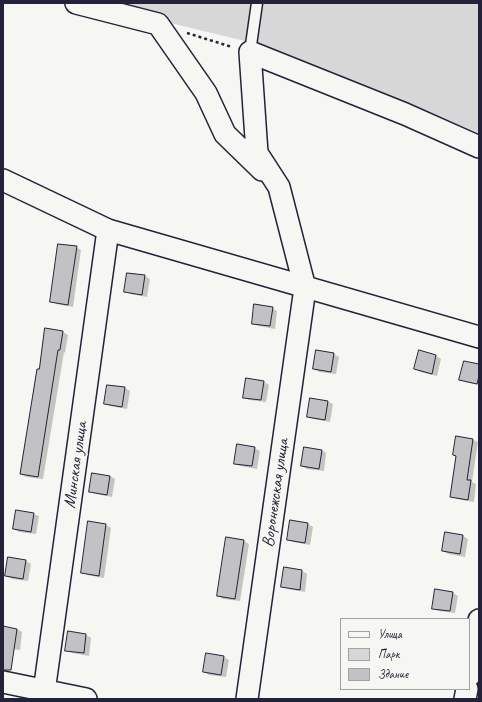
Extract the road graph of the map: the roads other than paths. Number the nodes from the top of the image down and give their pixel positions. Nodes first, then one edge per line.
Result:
1 (76, 3) edge
2 (257, 3) edge
3 (250, 52) junction
4 (479, 147) edge
5 (3, 180) edge
6 (278, 187) junction
7 (108, 230) junction
8 (305, 288) junction
9 (479, 337) edge
10 (479, 620) edge
11 (470, 670) edge
12 (3, 682) edge
13 (44, 695) edge
14 (86, 699) edge
15 (247, 699) edge

1 - 6 street
2 - 3 lane
3 - 4 street
3 - 6 street
5 - 7 street
6 - 8 street
7 - 8 street
7 - 13 street, Минская улица
8 - 9 street
8 - 15 street, Воронежская улица
10 - 11 street
12 - 13 street
13 - 14 street

